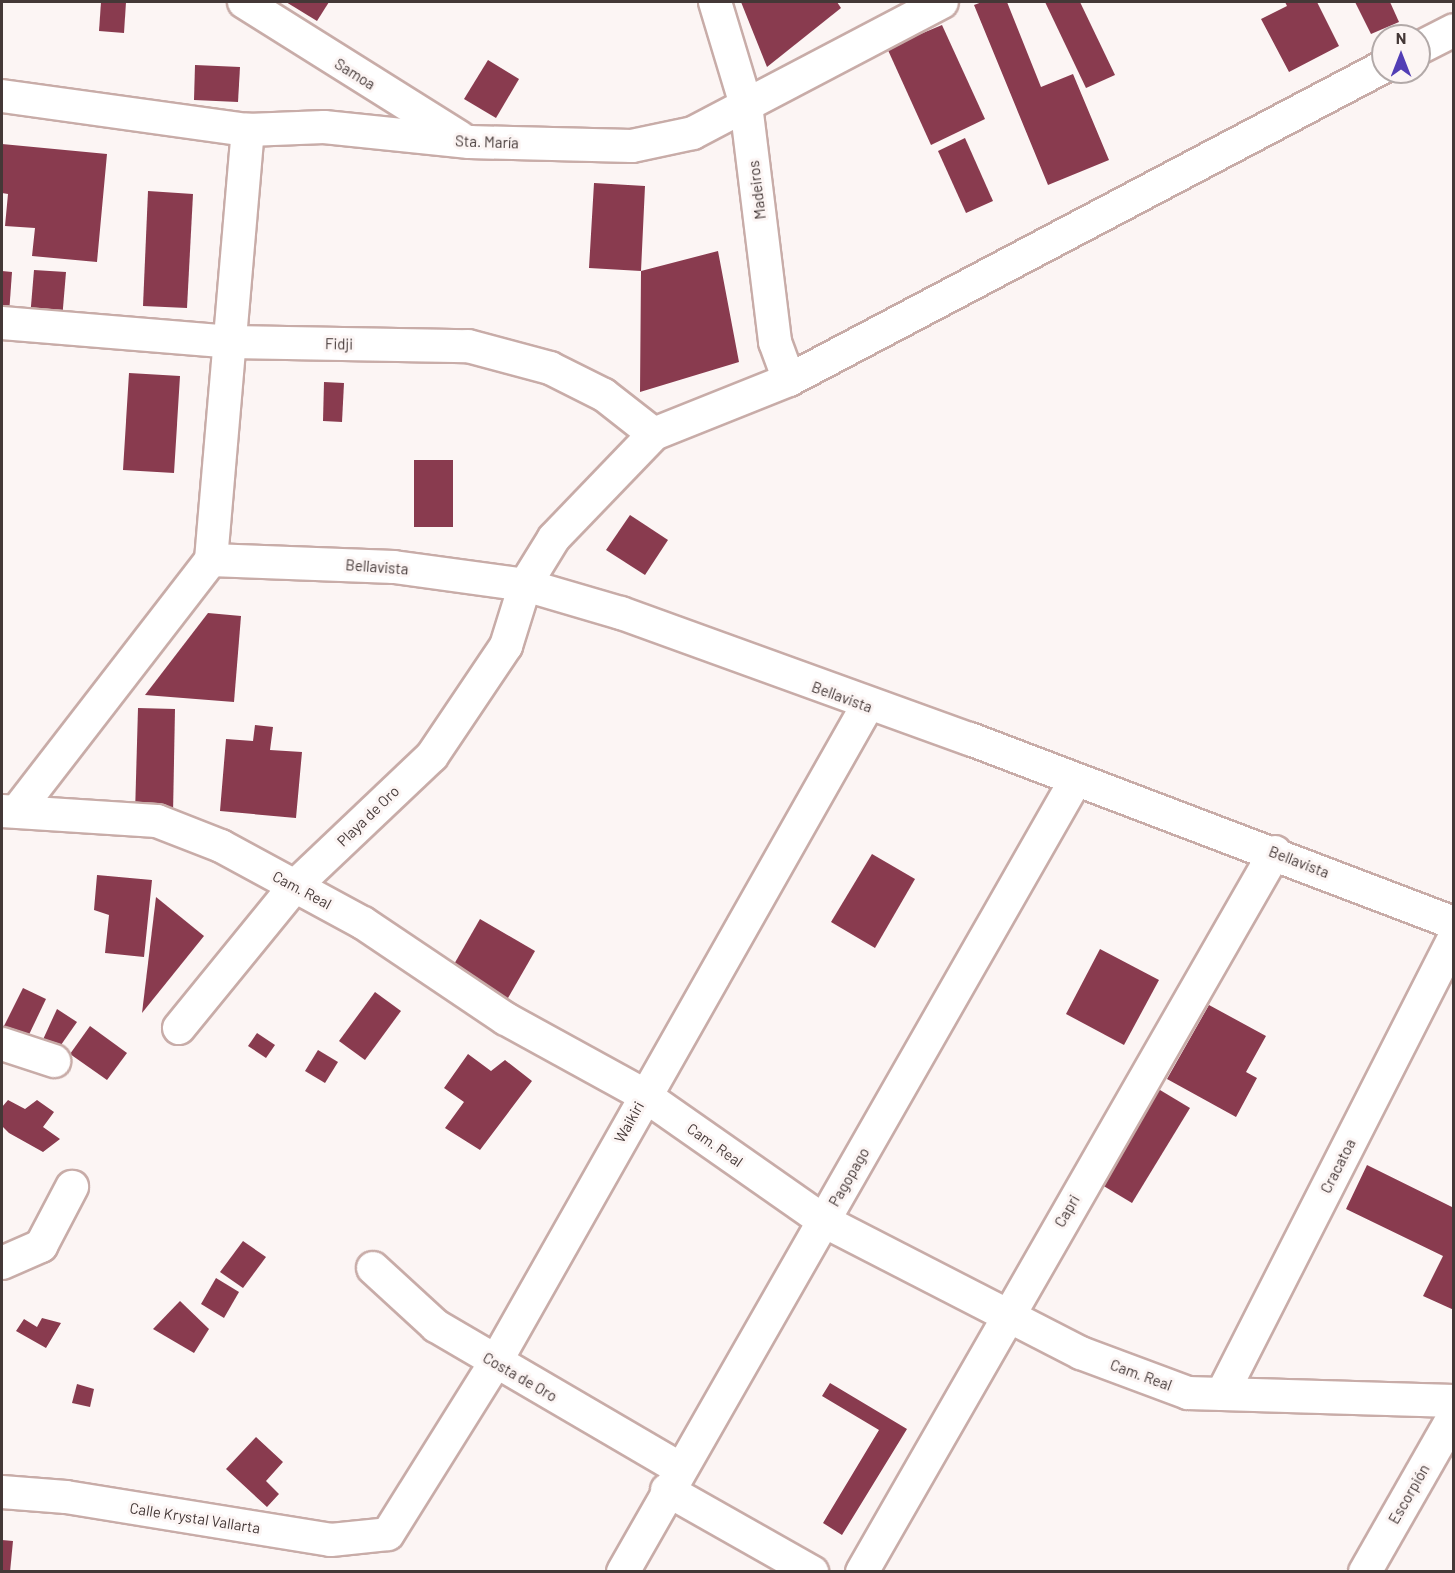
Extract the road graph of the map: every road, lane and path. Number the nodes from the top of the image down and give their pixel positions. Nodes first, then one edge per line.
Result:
1 (244, 2) edge
2 (715, 2) edge
3 (942, 2) edge
4 (1454, 30) edge
5 (1431, 42) edge
6 (1371, 73) edge
7 (2, 96) edge
8 (746, 105) junction
9 (248, 130) junction
10 (469, 142) junction
11 (2, 323) edge
12 (231, 342) junction
13 (789, 380) junction
14 (654, 434) junction
15 (211, 560) junction
16 (525, 585) junction
17 (867, 706) junction
18 (1074, 783) junction
19 (9, 811) edge
20 (1275, 852) junction
21 (295, 886) junction
22 (1454, 923) edge
23 (1454, 938) edge
24 (179, 1028) dead end
25 (2, 1044) edge
26 (54, 1061) dead end
27 (644, 1095) junction
28 (72, 1187) dead end
29 (824, 1221) junction
30 (2, 1263) edge
31 (373, 1268) dead end
32 (1006, 1316) junction
33 (495, 1363) junction
34 (1222, 1394) junction
35 (1454, 1401) edge
36 (1454, 1416) edge
37 (673, 1479) junction
38 (2, 1492) edge
39 (388, 1534) joint
40 (623, 1572) edge
41 (812, 1572) edge
42 (862, 1572) edge
43 (1365, 1572) edge

1 - 10 street, Samoa
2 - 8 street, Madeiros
3 - 8 street, Sta. María
4 - 5 street
6 - 13 street
7 - 9 street, Sta. María
8 - 10 street, Sta. María
8 - 13 street, Madeiros
9 - 10 street, Sta. María
9 - 12 street
11 - 12 street, Fidji
12 - 14 street, Fidji
12 - 15 street
13 - 14 street
14 - 16 street, Playa de Oro
15 - 16 street, Bellavista
15 - 19 street
16 - 17 street, Bellavista
16 - 21 street, Playa de Oro
17 - 18 street, Bellavista
17 - 27 street, Waikiri
18 - 20 street, Bellavista
18 - 29 street, Pagopago
19 - 21 street, Cam. Real
20 - 22 street, Bellavista
20 - 32 street, Capri
21 - 24 street, Playa de Oro
21 - 27 street, Cam. Real
23 - 34 street, Cracatoa
25 - 26 street
27 - 29 street, Cam. Real
27 - 33 street, Waikiri
28 - 30 street
29 - 32 street, Cam. Real
29 - 37 street, Pagopago
31 - 33 street, Costa de Oro
32 - 34 street, Cam. Real
32 - 42 street, Capri
33 - 37 street, Costa de Oro
33 - 39 street, Waikiri
34 - 35 street, Cam. Real
36 - 43 street, Escorpión
37 - 40 street, Pagopago
37 - 41 street, Costa de Oro
38 - 39 street, Calle Krystal Vallarta

